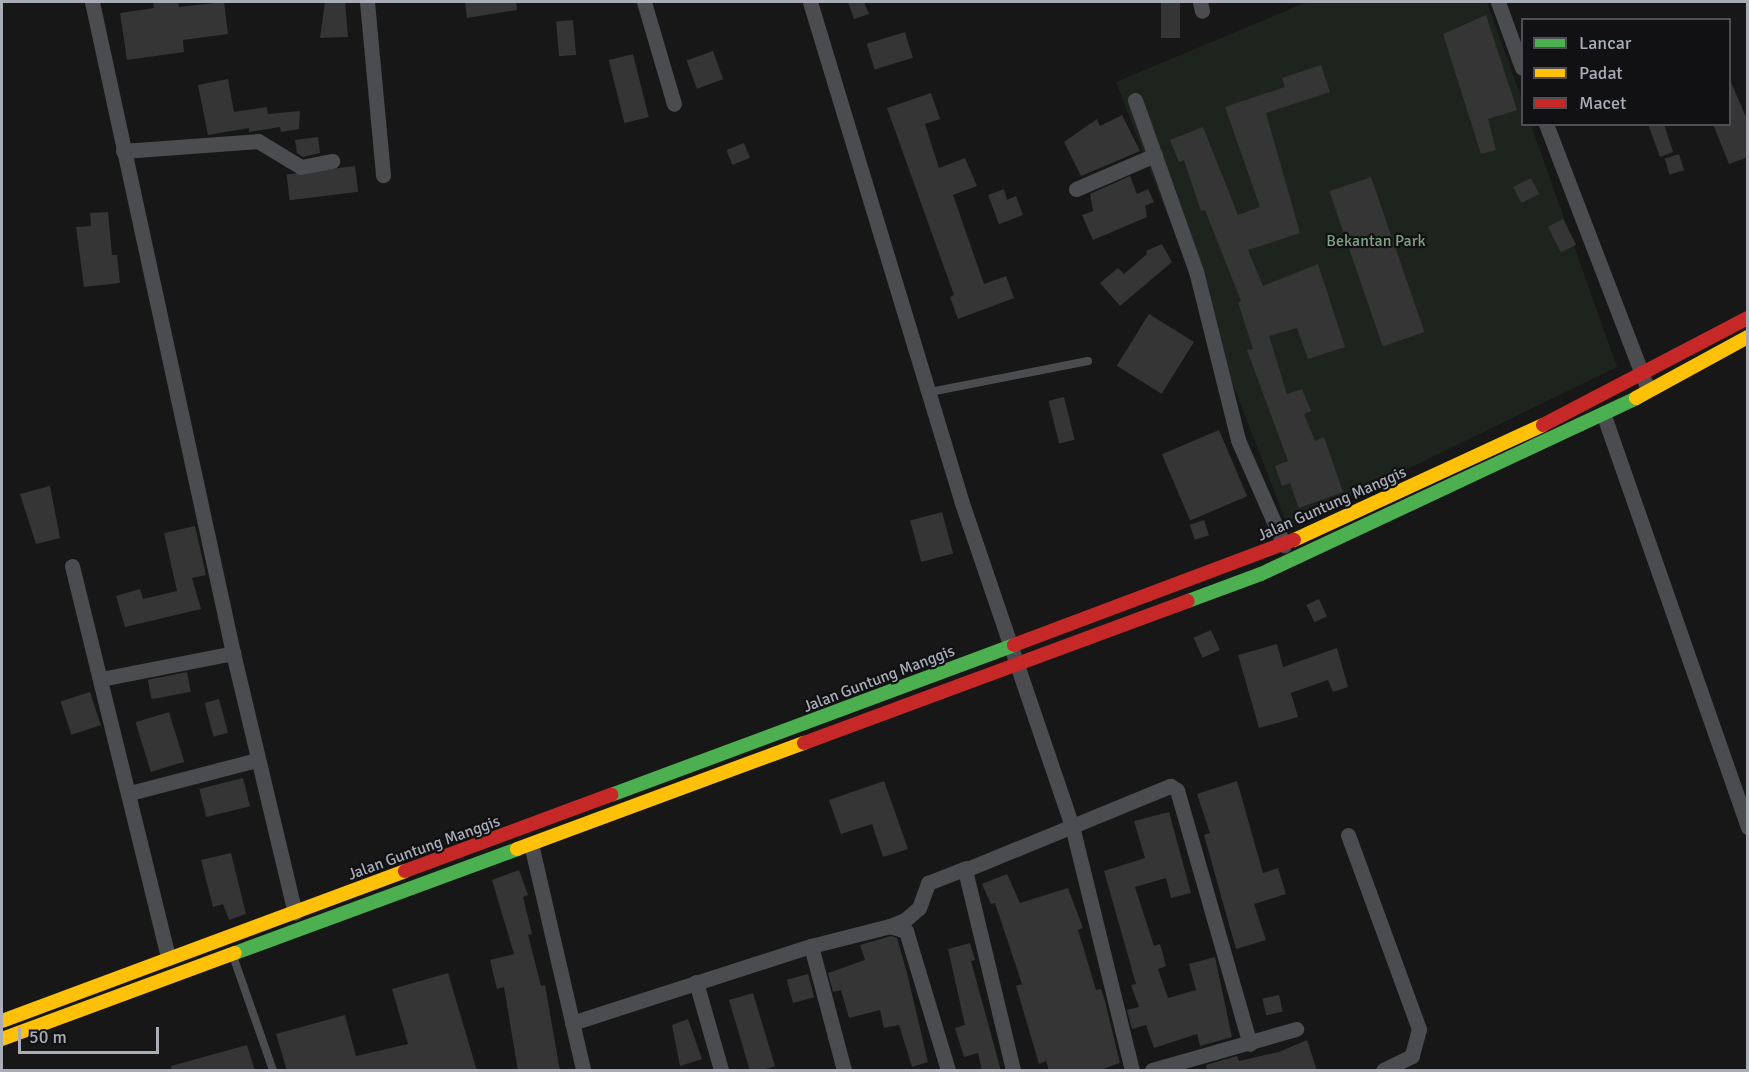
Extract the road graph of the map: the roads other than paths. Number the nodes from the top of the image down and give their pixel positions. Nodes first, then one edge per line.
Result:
1 (92, 2) edge
2 (367, 2) edge
3 (644, 2) edge
4 (810, 2) edge
5 (1499, 2) edge
6 (1521, 60) edge
7 (1521, 65) edge
8 (1135, 100) dead end
9 (674, 104) dead end
10 (1545, 126) edge
11 (123, 151) junction
12 (1155, 155) junction
13 (332, 161) dead end
14 (382, 175) dead end
15 (1076, 189) dead end
16 (1748, 318) edge
17 (1748, 338) edge
18 (1088, 361) dead end
19 (1637, 378) junction
20 (1649, 391) junction
21 (930, 392) junction
22 (1604, 416) junction
23 (1360, 512) junction
24 (1367, 527) junction
25 (1284, 545) junction
26 (72, 566) dead end
27 (1008, 647) junction
28 (233, 653) junction
29 (1017, 666) junction
30 (101, 679) junction
31 (257, 760) junction
32 (130, 793) junction
33 (1072, 826) junction
34 (1748, 828) edge
35 (1348, 835) dead end
36 (531, 844) junction
37 (426, 864) junction
38 (966, 868) junction
39 (432, 880) junction
40 (295, 913) junction
41 (890, 926) junction
42 (811, 946) junction
43 (232, 954) junction
44 (168, 958) junction
45 (696, 982) junction
46 (2, 1021) edge
47 (572, 1023) junction
48 (1296, 1029) dead end
49 (2, 1039) edge
50 (1250, 1044) junction
51 (273, 1071) edge
52 (582, 1071) edge
53 (721, 1071) edge
54 (844, 1071) edge
55 (948, 1071) edge
56 (1013, 1071) edge
57 (1132, 1071) edge
58 (1152, 1071) edge
59 (1383, 1071) edge

1 - 11 street
2 - 14 street
3 - 9 street
4 - 21 street
5 - 6 street
5 - 7 street
8 - 12 street
10 - 19 street
11 - 13 street
11 - 28 street
12 - 15 street
12 - 25 street
16 - 19 street, Jalan Guntung Manggis
17 - 20 street, Jalan Guntung Manggis
18 - 21 lane
19 - 20 street
19 - 23 street, Jalan Guntung Manggis
20 - 22 street, Jalan Guntung Manggis
21 - 27 street
22 - 24 street, Jalan Guntung Manggis
22 - 34 street
23 - 24 street
23 - 25 street, Jalan Guntung Manggis
24 - 29 street, Jalan Guntung Manggis
25 - 27 street, Jalan Guntung Manggis
26 - 30 street
27 - 29 street
27 - 37 street, Jalan Guntung Manggis
28 - 30 street
28 - 31 street
29 - 33 street
29 - 36 street, Jalan Guntung Manggis
30 - 32 street
31 - 32 street
31 - 40 street
32 - 44 street
33 - 38 street
33 - 50 street
33 - 57 street
35 - 59 street
36 - 39 street, Jalan Guntung Manggis
36 - 47 street
37 - 39 street
37 - 40 street, Jalan Guntung Manggis
38 - 41 street
38 - 56 street
39 - 43 street, Jalan Guntung Manggis
40 - 44 street, Jalan Guntung Manggis
41 - 42 street
41 - 55 street
42 - 45 street
42 - 54 street
43 - 49 street, Jalan Guntung Manggis
43 - 51 lane
44 - 46 street, Jalan Guntung Manggis
45 - 47 street
45 - 53 street
47 - 52 street
48 - 50 street
50 - 58 street

